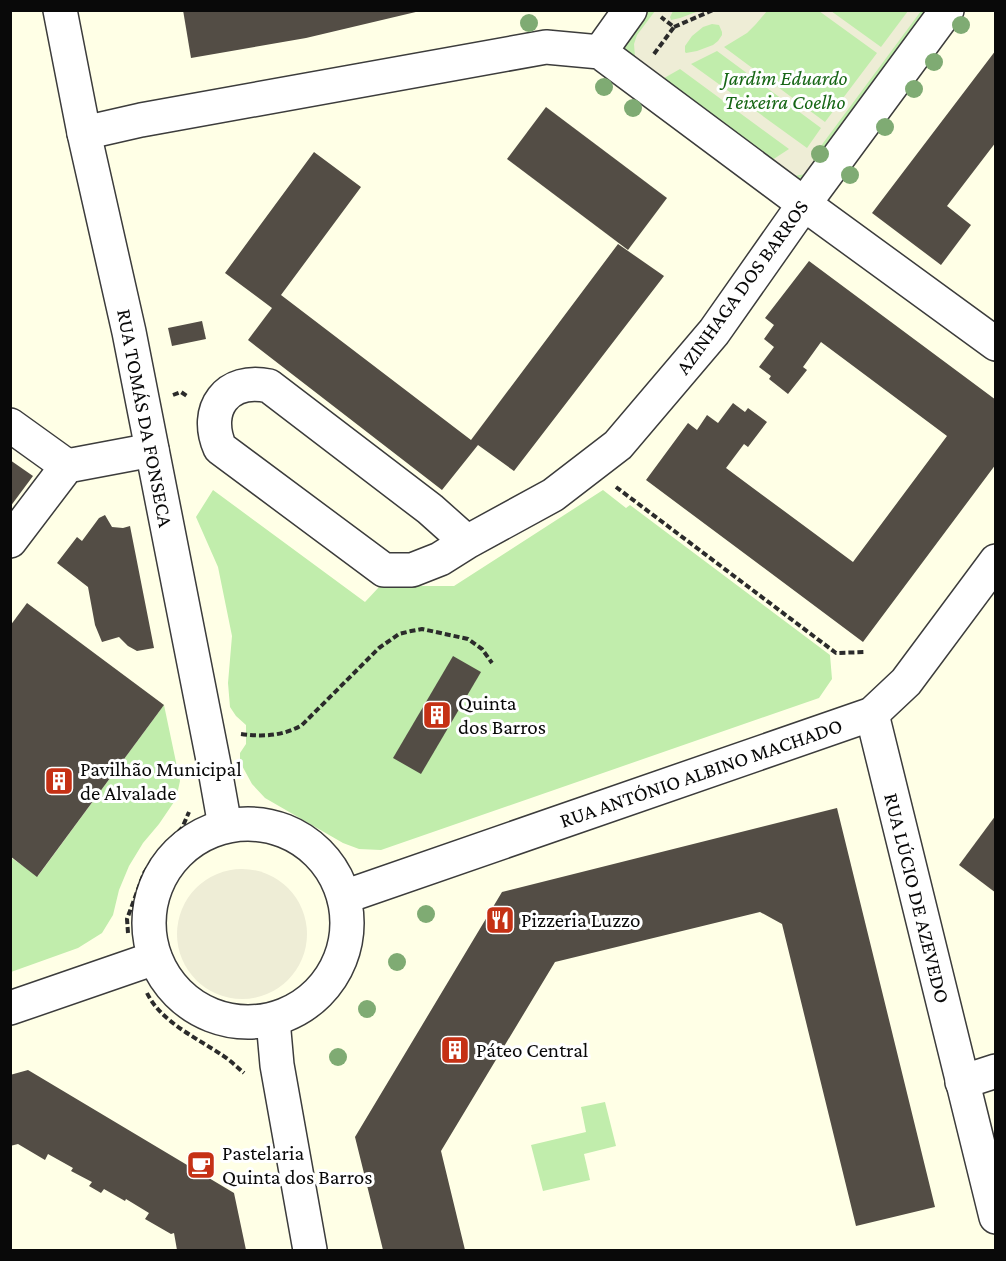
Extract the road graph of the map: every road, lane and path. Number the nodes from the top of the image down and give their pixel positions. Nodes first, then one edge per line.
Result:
1 (60, 10) edge
2 (713, 10) edge
3 (947, 10) edge
4 (642, 11) edge
5 (674, 27) junction
6 (600, 52) junction
7 (635, 78) junction
8 (84, 133) junction
9 (804, 204) junction
10 (996, 344) edge
11 (10, 425) edge
12 (152, 450) junction
13 (67, 466) junction
14 (589, 467) junction
15 (10, 541) edge
16 (467, 542) junction
17 (996, 561) edge
18 (866, 652) dead end
19 (492, 663) dead end
20 (872, 714) junction
21 (208, 731) junction
22 (190, 810) dead end
23 (225, 826) junction
24 (344, 897) junction
25 (144, 962) junction
26 (10, 1008) edge
27 (273, 1020) junction
28 (996, 1071) edge
29 (244, 1073) dead end
30 (962, 1082) junction
31 (996, 1217) edge
32 (309, 1251) edge

1 - 8 street, RUA TOMÁS DA FONSECA
2 - 5 path
3 - 9 street, AZINHAGA DOS BARROS
4 - 5 path
4 - 6 street
5 - 7 path
6 - 7 street
6 - 8 street
7 - 9 street
8 - 12 street, RUA TOMÁS DA FONSECA
9 - 10 street
9 - 14 street, AZINHAGA DOS BARROS
11 - 13 street
12 - 13 street
12 - 21 street, RUA TOMÁS DA FONSECA
13 - 15 street
14 - 16 street, AZINHAGA DOS BARROS
14 - 18 path
16 - 16 street, AZINHAGA DOS BARROS
17 - 20 street, RUA ANTÓNIO ALBINO MACHADO
19 - 21 path
20 - 24 street, RUA ANTÓNIO ALBINO MACHADO
20 - 30 street, RUA LÚCIO DE AZEVEDO
21 - 23 street, RUA TOMÁS DA FONSECA
22 - 25 path
23 - 24 street
23 - 25 street
24 - 27 street
25 - 26 street
25 - 27 street
25 - 29 path
27 - 32 street
28 - 30 street
30 - 31 street, RUA LÚCIO DE AZEVEDO

